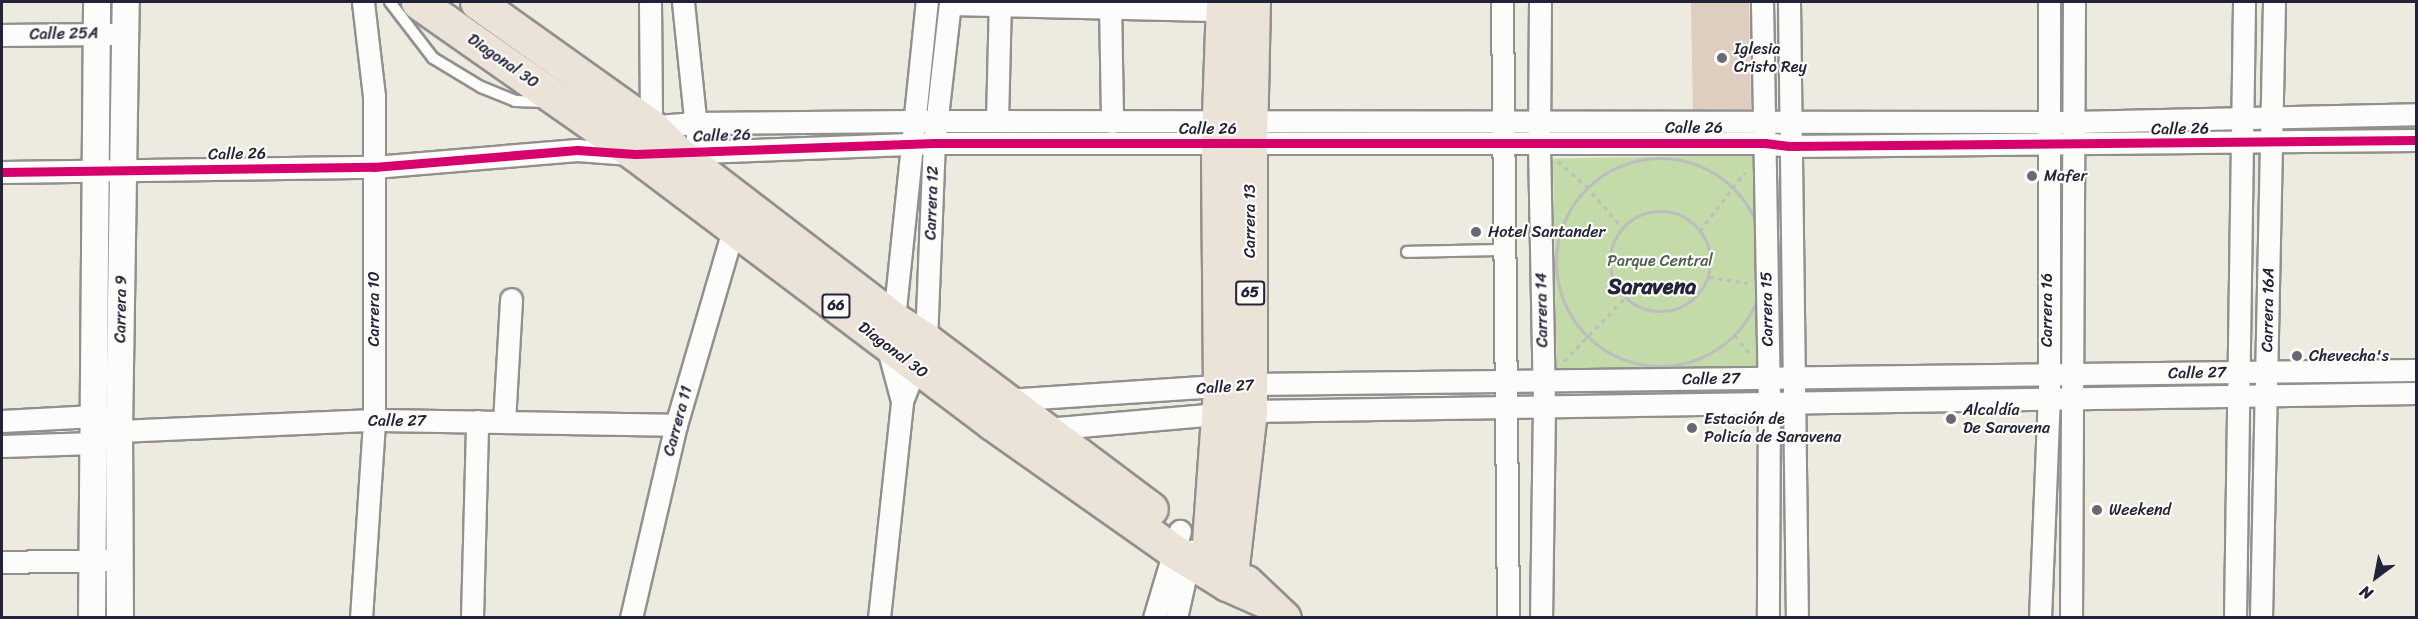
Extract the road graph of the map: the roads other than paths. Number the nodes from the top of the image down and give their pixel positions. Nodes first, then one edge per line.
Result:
1 (97, 2) edge
2 (126, 2) edge
3 (363, 2) edge
4 (390, 2) edge
5 (418, 2) edge
6 (477, 2) edge
7 (650, 2) edge
8 (683, 2) edge
9 (927, 2) edge
10 (1502, 2) edge
11 (1540, 2) edge
12 (1762, 2) edge
13 (1789, 2) edge
14 (2049, 2) edge
15 (2074, 2) edge
16 (2244, 2) edge
17 (2274, 2) edge
18 (950, 3) edge
19 (999, 3) edge
20 (1233, 4) edge
21 (1110, 5) edge
22 (97, 34) junction
23 (126, 34) junction
24 (2, 35) edge
25 (562, 102) junction
26 (2416, 114) edge
27 (2242, 118) junction
28 (2272, 118) junction
29 (913, 121) junction
30 (1763, 121) junction
31 (937, 122) junction
32 (997, 122) junction
33 (1112, 122) junction
34 (1504, 122) junction
35 (1539, 122) junction
36 (1789, 122) junction
37 (2049, 122) junction
38 (2074, 122) junction
39 (695, 123) junction
40 (651, 126) junction
41 (1234, 133) junction
42 (609, 135) junction
43 (2416, 140) edge
44 (912, 143) junction
45 (934, 143) junction
46 (1765, 143) junction
47 (2242, 143) junction
48 (2271, 143) junction
49 (1505, 144) junction
50 (1539, 144) junction
51 (2074, 145) junction
52 (1789, 146) junction
53 (2048, 146) junction
54 (577, 150) junction
55 (688, 152) junction
56 (635, 154) junction
57 (374, 167) junction
58 (124, 171) junction
59 (2, 172) edge
60 (96, 172) junction
61 (734, 227) junction
62 (1506, 250) junction
63 (1407, 252) dead end
64 (511, 299) dead end
65 (891, 332) junction
66 (921, 354) junction
67 (2416, 370) edge
68 (2239, 372) junction
69 (2266, 372) junction
70 (2072, 374) junction
71 (2047, 375) junction
72 (1768, 378) junction
73 (1794, 378) junction
74 (1507, 381) junction
75 (1544, 381) junction
76 (2416, 393) edge
77 (2239, 396) junction
78 (2266, 396) junction
79 (2049, 398) junction
80 (1234, 399) junction
81 (2072, 399) junction
82 (1006, 400) junction
83 (902, 401) junction
84 (1794, 401) junction
85 (1768, 403) junction
86 (1507, 406) junction
87 (1544, 406) junction
88 (94, 416) junction
89 (374, 420) junction
90 (2, 421) edge
91 (477, 421) junction
92 (504, 422) junction
93 (676, 425) junction
94 (1046, 429) junction
95 (119, 431) junction
96 (94, 443) junction
97 (2, 446) edge
98 (1201, 557) junction
99 (120, 559) junction
100 (2, 562) edge
101 (92, 562) junction
102 (1272, 608) edge
103 (92, 618) edge
104 (120, 618) edge
105 (361, 618) edge
106 (472, 618) edge
107 (630, 618) edge
108 (879, 618) edge
109 (1154, 618) edge
110 (1176, 618) edge
111 (1508, 618) edge
112 (1541, 618) edge
113 (1768, 618) edge
114 (1797, 618) edge
115 (2040, 618) edge
116 (2071, 618) edge
117 (2235, 618) edge
118 (2261, 618) edge

1 - 22 street, Carrera 9
2 - 23 street, Carrera 9
3 - 57 street, Carrera 10
4 - 25 lane
5 - 25 main road, Diagonal 30 / 66
6 - 40 main road, Diagonal 30 / 66
7 - 40 street
8 - 39 street
9 - 29 street, Carrera 12
10 - 34 street
11 - 35 street, Carrera 14
12 - 30 street, Carrera 15
13 - 36 street, Carrera 15
14 - 37 street, Carrera 16
15 - 38 street, Carrera 16
16 - 27 street, Carrera 16A
17 - 28 street, Carrera 16A
18 - 19 street
18 - 31 street, Carrera 12
19 - 21 street
19 - 32 street
20 - 21 street
20 - 41 main road, Carrera 13 / 65
21 - 33 street
22 - 23 street, Calle 25A
22 - 24 street, Calle 25A
22 - 60 street, Carrera 9
23 - 58 street, Carrera 9
25 - 42 main road, Diagonal 30 / 66
26 - 28 street, Calle 26
27 - 28 street, Calle 26
27 - 38 street, Calle 26
27 - 47 street, Carrera 16A
28 - 48 street, Carrera 16A
29 - 31 street, Calle 26
29 - 39 street, Calle 26
29 - 44 street, Carrera 12
30 - 35 street, Calle 26
30 - 36 street, Calle 26
30 - 46 street, Carrera 15
31 - 32 street, Calle 26
31 - 45 street, Carrera 12
32 - 33 street, Calle 26
33 - 41 street, Calle 26
34 - 35 street, Calle 26
34 - 41 street, Calle 26
34 - 49 street
35 - 50 street, Carrera 14
36 - 37 street, Calle 26
36 - 52 street, Carrera 15
37 - 38 street, Calle 26
37 - 53 street, Carrera 16
38 - 51 street, Carrera 16
39 - 40 street, Calle 26
39 - 55 street
40 - 42 street, Calle 26
40 - 55 main road, Diagonal 30 / 66
41 - 45 street, Calle 26
41 - 49 street, Calle 26
41 - 80 main road, Carrera 13 / 65
42 - 54 street, Calle 26
42 - 56 main road, Diagonal 30 / 66
43 - 48 street, Calle 26
44 - 45 street, Calle 26
44 - 55 street, Calle 26
44 - 65 street, Carrera 12
45 - 66 street, Carrera 12
46 - 50 street, Calle 26
46 - 52 street, Calle 26
46 - 72 street, Carrera 15
47 - 48 street, Calle 26
47 - 51 street, Calle 26
47 - 68 street, Carrera 16A
48 - 69 street, Carrera 16A
49 - 50 street, Calle 26
49 - 62 street
50 - 75 street, Carrera 14
51 - 53 street, Calle 26
51 - 70 street, Carrera 16
52 - 53 street, Calle 26
52 - 73 street, Carrera 15
53 - 71 street, Carrera 16
54 - 56 street, Calle 26
54 - 57 street, Calle 26
55 - 56 street, Calle 26
55 - 65 main road, Diagonal 30 / 66
56 - 61 main road, Diagonal 30 / 66
57 - 58 street, Calle 26
57 - 89 street, Carrera 10
58 - 60 street, Calle 26
58 - 95 street, Carrera 9
59 - 60 street, Calle 26
60 - 88 street, Carrera 9
61 - 65 main road, Diagonal 30 / 66
61 - 93 street, Carrera 11
62 - 63 lane
62 - 74 street
64 - 92 street
65 - 66 main road, Diagonal 30 / 66
65 - 83 street, Carrera 12
66 - 82 main road, Diagonal 30 / 66
66 - 83 street, Carrera 12
66 - 98 main road, Diagonal 30 / 66
67 - 69 street, Calle 27
68 - 69 street, Calle 27
68 - 70 street, Calle 27
68 - 77 street, Carrera 16A
69 - 78 street, Carrera 16A
70 - 71 street, Calle 27
70 - 81 street, Carrera 16
71 - 73 street, Calle 27
71 - 79 street, Carrera 16
72 - 73 street, Calle 27
72 - 75 street, Calle 27
72 - 85 street, Carrera 15
73 - 84 street, Carrera 15
74 - 75 street, Calle 27
74 - 80 street, Calle 27
74 - 86 street
75 - 87 street, Carrera 14
76 - 78 street, Calle 27
77 - 78 street, Calle 27
77 - 81 street, Calle 27
77 - 117 street, Carrera 16A
78 - 118 street, Carrera 16A
79 - 81 street, Calle 27
79 - 84 street, Calle 27
79 - 115 street, Carrera 16
80 - 82 street, Calle 27
80 - 86 street, Calle 27
80 - 94 street, Calle 27
80 - 98 main road, Carrera 13 / 65
81 - 116 street, Carrera 16
82 - 94 main road, Diagonal 30 / 66
83 - 108 street, Carrera 12
84 - 85 street, Calle 27
84 - 114 street, Carrera 15
85 - 87 street, Calle 27
85 - 113 street, Carrera 15
86 - 87 street, Calle 27
86 - 111 street
87 - 112 street, Carrera 14
88 - 90 street
88 - 95 street
88 - 96 street, Carrera 9
89 - 91 street, Calle 27
89 - 95 street, Calle 27
89 - 105 street, Carrera 10
91 - 92 street, Calle 27
91 - 106 street
92 - 93 street, Calle 27
93 - 107 street, Carrera 11
94 - 98 main road, Diagonal 30 / 66
95 - 96 street, Calle 27
95 - 99 street, Carrera 9
96 - 97 street, Calle 27
96 - 101 street, Carrera 9
98 - 102 main road, Diagonal 30 / 66
98 - 109 street
98 - 110 street
99 - 101 street
99 - 104 street, Carrera 9
100 - 101 street
101 - 103 street, Carrera 9

